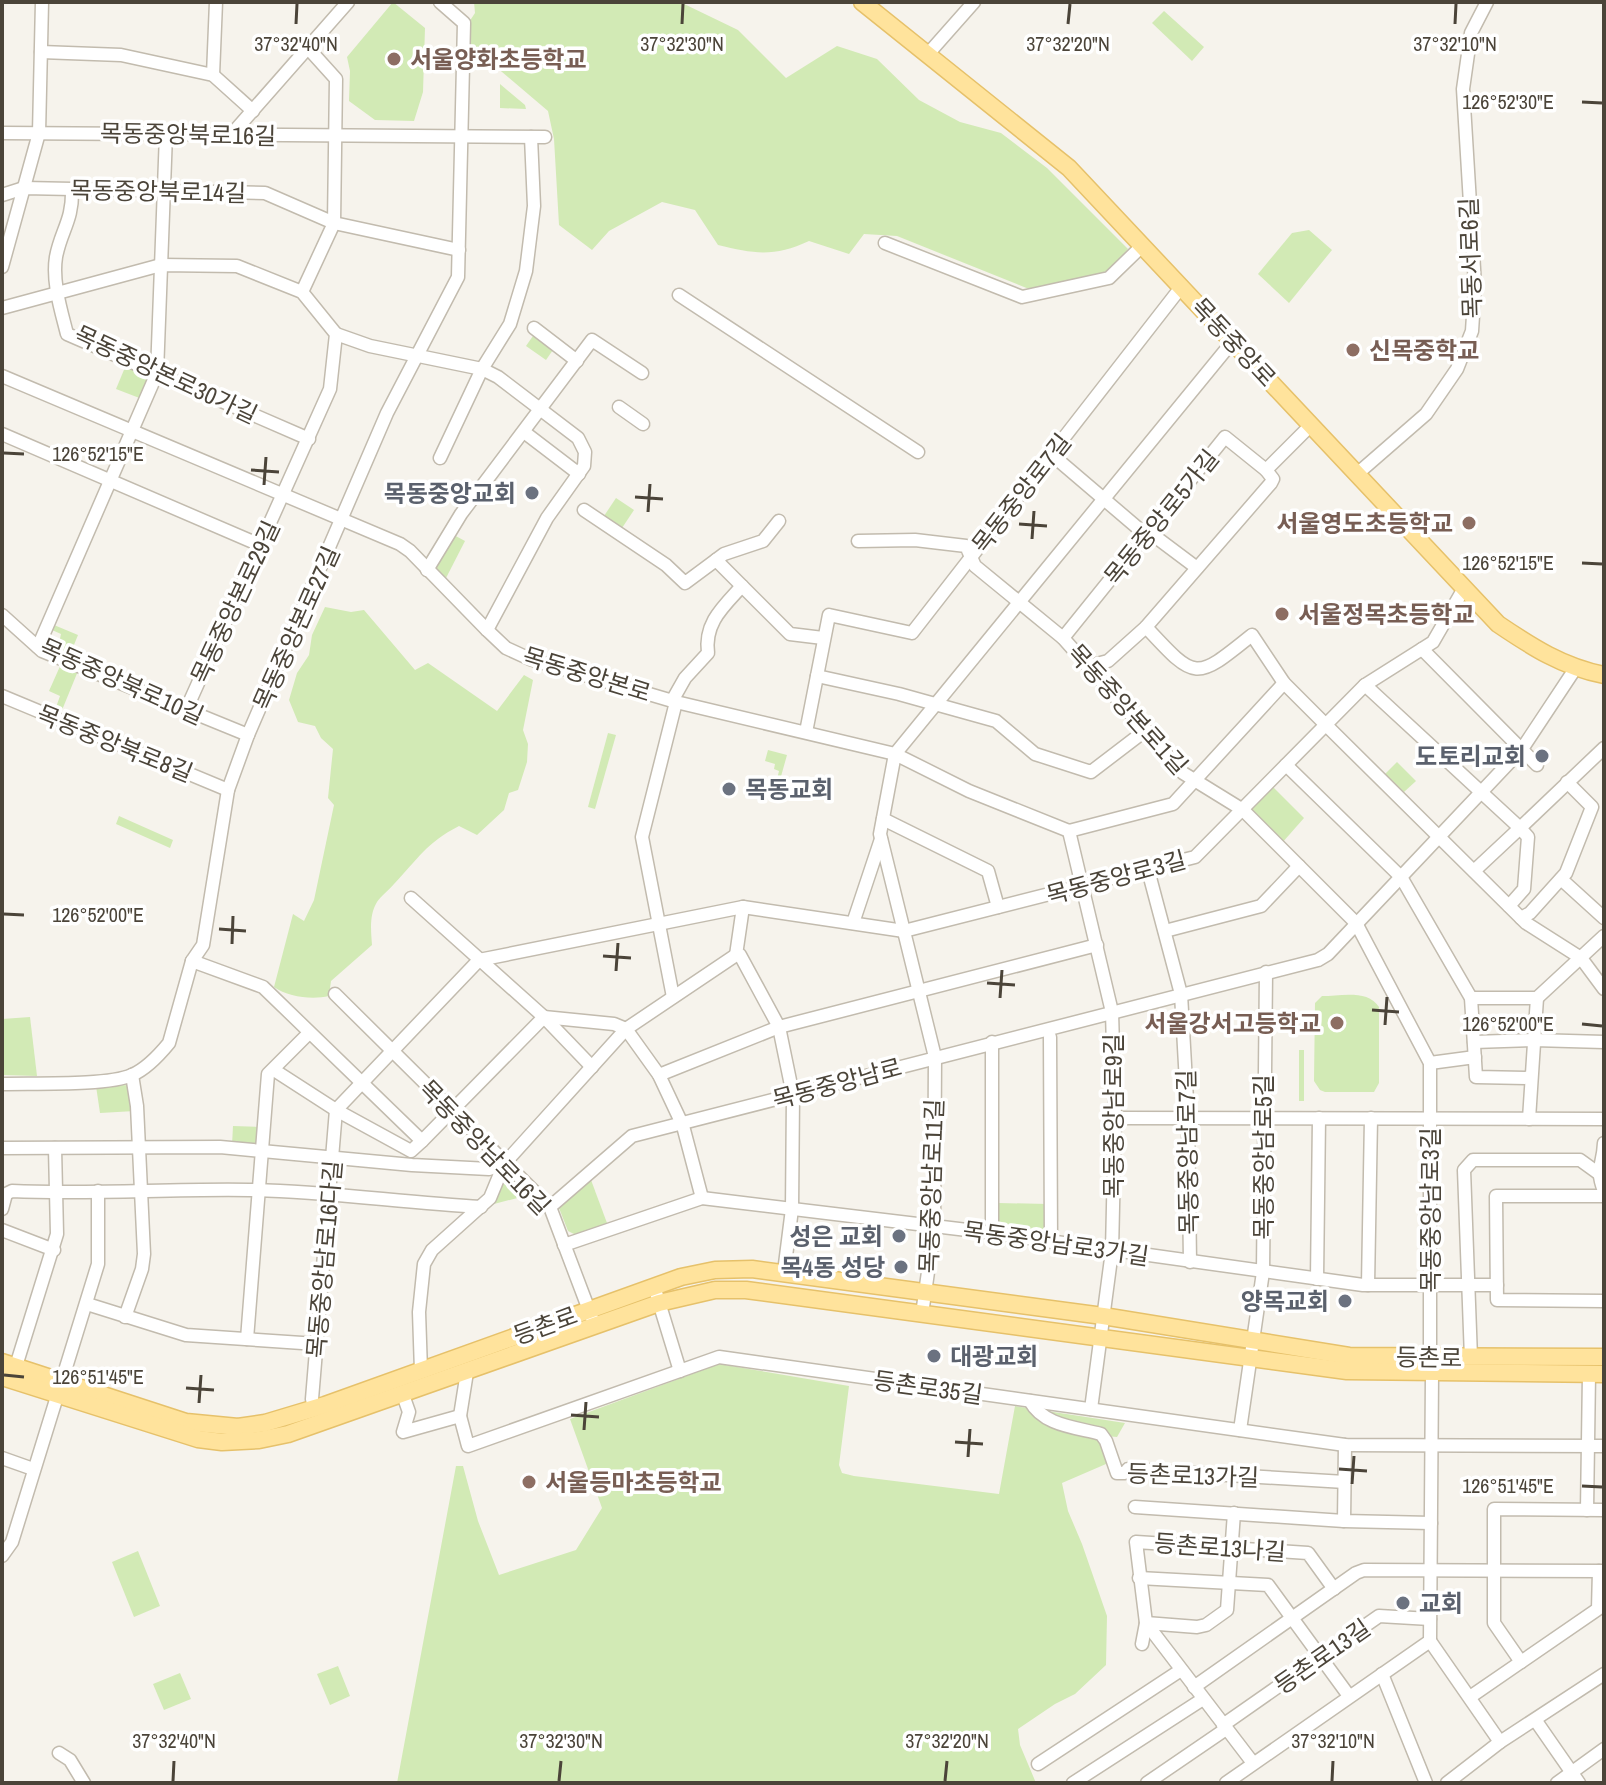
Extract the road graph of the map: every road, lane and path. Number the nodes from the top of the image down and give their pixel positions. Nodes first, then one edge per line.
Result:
1 (42, 2) edge
2 (216, 2) edge
3 (348, 2) edge
4 (440, 2) edge
5 (862, 2) edge
6 (974, 2) edge
7 (1487, 2) edge
8 (308, 48) junction
9 (41, 52) junction
10 (928, 54) junction
11 (213, 75) junction
12 (253, 111) junction
13 (2, 133) edge
14 (39, 133) junction
15 (166, 134) junction
16 (232, 134) junction
17 (337, 135) junction
18 (462, 136) junction
19 (531, 137) junction
20 (545, 137) dead end
21 (24, 188) junction
22 (72, 189) junction
23 (164, 191) junction
24 (2, 195) edge
25 (334, 223) junction
26 (885, 243) dead end
27 (1143, 245) junction
28 (459, 250) junction
29 (161, 265) junction
30 (2, 267) edge
31 (1182, 286) junction
32 (302, 292) junction
33 (58, 293) junction
34 (679, 295) dead end
35 (2, 308) edge
36 (534, 328) dead end
37 (336, 334) junction
38 (1233, 341) junction
39 (415, 355) junction
40 (577, 361) junction
41 (482, 369) junction
42 (157, 373) junction
43 (642, 373) dead end
44 (2, 376) edge
45 (619, 407) dead end
46 (541, 410) junction
47 (643, 424) dead end
48 (1311, 425) junction
49 (132, 430) junction
50 (524, 432) junction
51 (2, 434) edge
52 (309, 439) junction
53 (918, 452) dead end
54 (1051, 454) junction
55 (440, 458) dead end
56 (1266, 470) junction
57 (579, 474) junction
58 (1357, 474) junction
59 (110, 480) junction
60 (284, 495) junction
61 (1104, 499) junction
62 (584, 510) dead end
63 (343, 519) junction
64 (779, 521) dead end
65 (1148, 534) junction
66 (858, 541) dead end
67 (260, 545) junction
68 (972, 556) junction
69 (716, 560) junction
70 (1197, 568) junction
71 (427, 570) junction
72 (742, 586) junction
73 (1463, 590) junction
74 (1020, 603) junction
75 (2, 615) edge
76 (1146, 627) junction
77 (487, 630) junction
78 (823, 638) junction
79 (1063, 638) junction
80 (38, 647) junction
81 (1422, 649) junction
82 (1089, 666) junction
83 (1575, 669) junction
84 (1604, 675) edge
85 (817, 676) junction
86 (1284, 683) junction
87 (1365, 685) junction
88 (2, 696) edge
89 (674, 701) junction
90 (934, 703) junction
91 (186, 710) junction
92 (1326, 725) junction
93 (1146, 730) junction
94 (806, 732) junction
95 (248, 735) junction
96 (1604, 748) edge
97 (1522, 749) junction
98 (895, 754) junction
99 (1286, 765) junction
100 (1537, 765) dead end
101 (1193, 780) junction
102 (1567, 782) junction
103 (228, 790) junction
104 (1482, 792) junction
105 (1240, 809) junction
106 (883, 819) junction
107 (1520, 828) junction
108 (1069, 831) junction
109 (1439, 837) junction
110 (881, 839) junction
111 (1299, 866) junction
112 (1148, 870) junction
113 (1474, 871) junction
114 (1401, 877) junction
115 (1561, 879) junction
116 (1082, 887) junction
117 (411, 898) dead end
118 (1509, 906) junction
119 (743, 907) junction
120 (998, 907) junction
121 (1521, 918) junction
122 (1604, 918) edge
123 (853, 923) junction
124 (1356, 923) junction
125 (658, 924) junction
126 (904, 931) junction
127 (1165, 931) junction
128 (1604, 936) edge
129 (1097, 945) junction
130 (736, 955) junction
131 (1581, 958) junction
132 (479, 960) junction
133 (192, 961) junction
134 (1266, 972) junction
135 (1604, 989) edge
136 (919, 992) junction
137 (335, 994) dead end
138 (1181, 994) junction
139 (673, 997) junction
140 (1471, 998) junction
141 (1537, 998) junction
142 (1112, 1012) junction
143 (544, 1017) junction
144 (779, 1027) junction
145 (626, 1029) junction
146 (309, 1033) junction
147 (1050, 1037) dead end
148 (1534, 1040) junction
149 (992, 1042) junction
150 (1474, 1042) junction
151 (1604, 1042) edge
152 (392, 1052) junction
153 (935, 1057) junction
154 (1475, 1057) junction
155 (1430, 1063) junction
156 (592, 1067) junction
157 (274, 1070) junction
158 (132, 1075) junction
159 (659, 1075) junction
160 (1531, 1078) junction
161 (363, 1082) junction
162 (2, 1084) edge
163 (793, 1095) junction
164 (451, 1109) junction
165 (336, 1110) junction
166 (1115, 1118) junction
167 (1188, 1118) junction
168 (1263, 1118) junction
169 (1319, 1118) junction
170 (1371, 1118) junction
171 (1430, 1119) junction
172 (1529, 1119) junction
173 (1604, 1119) edge
174 (681, 1122) junction
175 (422, 1141) junction
176 (1604, 1143) edge
177 (139, 1146) junction
178 (2, 1148) edge
179 (55, 1148) junction
180 (262, 1150) junction
181 (332, 1157) junction
182 (504, 1164) junction
183 (1598, 1173) junction
184 (140, 1189) junction
185 (259, 1190) junction
186 (98, 1191) junction
187 (56, 1193) junction
188 (1604, 1194) edge
189 (329, 1195) junction
190 (702, 1198) junction
191 (481, 1207) junction
192 (550, 1207) junction
193 (2, 1209) edge
194 (792, 1209) junction
195 (934, 1226) junction
196 (2, 1230) edge
197 (992, 1233) junction
198 (1051, 1242) junction
199 (564, 1245) junction
200 (54, 1250) junction
201 (1112, 1251) junction
202 (1190, 1262) junction
203 (784, 1272) junction
204 (1263, 1272) junction
205 (1317, 1279) junction
206 (1368, 1285) junction
207 (1497, 1285) junction
208 (1430, 1286) junction
209 (1469, 1286) junction
210 (927, 1293) junction
211 (657, 1295) junction
212 (1604, 1301) edge
213 (87, 1304) junction
214 (922, 1314) junction
215 (1103, 1316) junction
216 (125, 1317) junction
217 (592, 1318) junction
218 (1102, 1338) junction
219 (247, 1339) junction
220 (1254, 1341) junction
221 (317, 1344) junction
222 (1604, 1357) edge
223 (1252, 1358) junction
224 (1471, 1358) junction
225 (9, 1364) edge
226 (1432, 1366) junction
227 (421, 1371) junction
228 (680, 1371) junction
229 (467, 1372) junction
230 (1597, 1374) edge
231 (2, 1377) edge
232 (61, 1388) junction
233 (403, 1395) junction
234 (1030, 1401) junction
235 (314, 1408) junction
236 (1091, 1409) junction
237 (460, 1416) junction
238 (1240, 1430) junction
239 (1345, 1445) junction
240 (1432, 1446) junction
241 (1588, 1446) junction
242 (1604, 1446) edge
243 (2, 1458) edge
244 (33, 1469) junction
245 (1345, 1482) junction
246 (1135, 1507) dead end
247 (1587, 1510) junction
248 (1604, 1510) edge
249 (1234, 1513) junction
250 (1344, 1521) junction
251 (1431, 1523) junction
252 (1232, 1547) junction
253 (2, 1556) edge
254 (1431, 1571) junction
255 (1602, 1571) edge
256 (1493, 1572) junction
257 (1139, 1578) junction
258 (1229, 1581) junction
259 (1334, 1589) junction
260 (1601, 1614) edge
261 (1291, 1619) junction
262 (1430, 1619) junction
263 (1146, 1623) junction
264 (1430, 1641) junction
265 (1142, 1644) dead end
266 (1320, 1658) junction
267 (1521, 1662) junction
268 (1181, 1670) junction
269 (1382, 1674) junction
270 (1604, 1674) edge
271 (1194, 1687) junction
272 (1349, 1696) junction
273 (1470, 1697) junction
274 (1203, 1699) junction
275 (1536, 1721) junction
276 (1225, 1727) junction
277 (1500, 1742) junction
278 (1604, 1749) edge
279 (59, 1753) dead end
280 (1253, 1763) junction
281 (1038, 1764) dead end
282 (1576, 1778) edge
283 (84, 1783) edge
284 (1073, 1783) edge
285 (1147, 1783) edge
286 (1226, 1783) edge
287 (1426, 1783) edge
288 (1447, 1783) edge
289 (1557, 1783) edge

1 - 9 street
2 - 11 street
3 - 8 street
4 - 18 street, 목동중앙본로27길
5 - 10 main road, 목동중앙로
6 - 10 street
7 - 58 street, 목동서로6길
8 - 12 street
8 - 17 street
9 - 11 street
9 - 14 street
10 - 27 main road, 목동중앙로
11 - 12 street
12 - 16 street
13 - 14 street, 목동중앙북로16길
14 - 15 street, 목동중앙북로16길
14 - 21 street
15 - 16 street, 목동중앙북로16길
15 - 23 street
16 - 17 street, 목동중앙북로16길
17 - 18 street, 목동중앙북로16길
17 - 25 street
18 - 19 street, 목동중앙북로16길
18 - 28 street, 목동중앙본로27길
19 - 20 street, 목동중앙북로16길
19 - 41 street
21 - 22 street, 목동중앙북로14길
21 - 24 street, 목동중앙북로14길
21 - 30 street
22 - 23 street, 목동중앙북로14길
22 - 33 street, 목동중앙본로30가길
23 - 25 street, 목동중앙북로14길
23 - 29 street
25 - 28 street, 목동중앙북로14길
25 - 32 street
26 - 27 street
27 - 31 main road, 목동중앙로
28 - 39 street, 목동중앙본로27길
29 - 32 street
29 - 33 street
29 - 42 street
31 - 38 main road, 목동중앙로
31 - 54 street, 목동중앙로7길
32 - 37 street
33 - 35 street
33 - 42 street, 목동중앙본로30가길
34 - 53 street
36 - 40 street
37 - 39 street
37 - 52 street, 목동중앙본로29길
38 - 48 main road, 목동중앙로
38 - 61 street
39 - 41 street
39 - 63 street, 목동중앙본로27길
40 - 43 street
40 - 46 street
41 - 46 street
41 - 55 street
42 - 49 street
42 - 52 street, 목동중앙본로30가길
44 - 49 street, 목동중앙본로
45 - 47 street
46 - 50 street
46 - 57 street
48 - 56 street
48 - 58 main road, 목동중앙로
49 - 59 street
49 - 60 street, 목동중앙본로
50 - 57 street
50 - 71 street
51 - 59 street
52 - 60 street, 목동중앙본로29길
54 - 61 street
54 - 68 street, 목동중앙로7길
56 - 65 street, 목동중앙로5가길
56 - 70 street
57 - 77 street
58 - 73 main road, 목동중앙로
59 - 67 street
59 - 80 street
60 - 63 street, 목동중앙본로
60 - 67 street, 목동중앙본로29길
61 - 65 street
61 - 74 street
62 - 69 street
63 - 71 street, 목동중앙본로
63 - 95 street, 목동중앙본로27길
64 - 69 street
65 - 70 street
65 - 79 street, 목동중앙로5가길
66 - 68 street
67 - 91 street, 목동중앙본로29길
68 - 74 street, 목동중앙본로1길
68 - 78 street, 목동중앙로7길
69 - 72 street
70 - 76 street
71 - 77 street, 목동중앙본로
72 - 78 street
72 - 89 street, 목동중앙본로
73 - 81 street, 목동중앙로3길
73 - 83 main road, 목동중앙로
74 - 79 street, 목동중앙본로1길
74 - 90 street
75 - 80 street, 목동중앙북로10길
76 - 82 street
76 - 86 street
77 - 89 street, 목동중앙본로
78 - 85 street
79 - 82 street, 목동중앙본로1길
80 - 91 street, 목동중앙북로10길
81 - 87 street, 목동중앙로3길
81 - 97 street
82 - 93 street, 목동중앙본로1길
83 - 84 main road, 목동중앙로
83 - 97 street, 목동중앙남로
85 - 90 street
85 - 94 street
86 - 92 street
86 - 101 street
87 - 92 street, 목동중앙로3길
87 - 104 street
88 - 103 street, 목동중앙북로8길
89 - 94 street, 목동중앙본로
89 - 125 street
90 - 93 street
90 - 98 street
91 - 95 street, 목동중앙북로10길
92 - 99 street, 목동중앙로3길
92 - 109 street
93 - 101 street, 목동중앙본로1길
94 - 98 street, 목동중앙본로
95 - 103 street
96 - 102 street
97 - 100 street
97 - 104 street, 목동중앙남로
98 - 106 street
98 - 108 street, 목동중앙본로
99 - 105 street, 목동중앙로3길
99 - 114 street
101 - 105 street, 목동중앙본로1길
101 - 108 street
102 - 107 street
102 - 115 street
103 - 133 street
104 - 107 street
104 - 109 street, 목동중앙남로
105 - 111 street, 목동중앙본로1길
105 - 112 street, 목동중앙로3길
106 - 110 street
106 - 120 street
107 - 113 street
107 - 118 street
108 - 116 street, 목동중앙남로9길
109 - 113 street
109 - 114 street, 목동중앙남로
110 - 123 street
110 - 126 street, 목동중앙남로11길
111 - 124 street, 목동중앙남로3길
111 - 127 street
112 - 116 street, 목동중앙로3길
112 - 127 street
113 - 118 street
114 - 124 street, 목동중앙남로
114 - 140 street
115 - 121 street
115 - 122 street
116 - 120 street, 목동중앙로3길
116 - 129 street, 목동중앙남로9길
117 - 132 street
118 - 121 street
119 - 123 street
119 - 125 street
119 - 130 street
120 - 126 street, 목동중앙로3길
121 - 131 street
123 - 126 street
124 - 134 street, 목동중앙남로
124 - 155 street, 목동중앙남로3길
125 - 132 street
125 - 139 street
126 - 136 street, 목동중앙남로11길
127 - 138 street
128 - 131 street
129 - 136 street
129 - 142 street, 목동중앙남로9길
130 - 139 street
130 - 144 street
131 - 135 street
131 - 141 street
132 - 143 street
132 - 152 street
133 - 146 street
133 - 158 street
134 - 138 street, 목동중앙남로
134 - 168 street, 목동중앙남로5길
136 - 144 street
136 - 153 street, 목동중앙남로11길
137 - 152 street, 목동중앙남로16길
138 - 142 street, 목동중앙남로
138 - 167 street, 목동중앙남로7길
139 - 145 street
140 - 141 street
140 - 150 street
141 - 148 street
142 - 149 street, 목동중앙남로
142 - 166 street, 목동중앙남로9길
143 - 145 street
143 - 156 street
143 - 164 street
144 - 159 street
144 - 163 street
145 - 156 street
145 - 159 street
146 - 157 street
146 - 161 street
147 - 198 street
148 - 150 street
148 - 151 street
148 - 160 street
149 - 153 street, 목동중앙남로
149 - 197 street
150 - 154 street
152 - 161 street
152 - 164 street, 목동중앙남로16길
153 - 163 street, 목동중앙남로
153 - 195 street, 목동중앙남로11길
154 - 155 street
154 - 160 street
155 - 171 street, 목동중앙남로3길
156 - 182 street
157 - 165 street
157 - 180 street
158 - 162 street
158 - 177 street
159 - 174 street
160 - 172 street
161 - 165 street
161 - 175 street
163 - 174 street, 목동중앙남로
163 - 194 street
164 - 175 street
164 - 182 street, 목동중앙남로16길
165 - 175 street
165 - 181 street, 목동중앙남로16다길
166 - 167 street
166 - 201 street, 목동중앙남로9길
167 - 168 street
167 - 202 street, 목동중앙남로7길
168 - 169 street
168 - 204 street, 목동중앙남로5길
169 - 170 street
169 - 205 street
170 - 171 street
170 - 206 street
171 - 172 street
171 - 208 street, 목동중앙남로3길
172 - 173 street
174 - 190 street
174 - 192 street, 목동중앙남로
176 - 183 street
177 - 179 street
177 - 180 street
177 - 184 street
178 - 179 street
179 - 187 street
180 - 181 street
180 - 185 street
181 - 182 street
181 - 189 street, 목동중앙남로16다길
182 - 191 street
182 - 192 street, 목동중앙남로16길
183 - 188 street
183 - 209 street
184 - 185 street
184 - 186 street
184 - 216 street
185 - 189 street
185 - 219 street
186 - 187 street
186 - 213 street
187 - 193 street
187 - 200 street
188 - 207 street
189 - 191 street
189 - 221 street, 목동중앙남로16다길
190 - 194 street, 목동중앙남로3가길
190 - 199 street, 목동중앙남로3가길
191 - 227 street
192 - 199 street, 목동중앙남로16길
194 - 195 street, 목동중앙남로3가길
194 - 203 street
195 - 197 street, 목동중앙남로3가길
195 - 210 street, 목동중앙남로11길
196 - 200 street
197 - 198 street, 목동중앙남로3가길
198 - 201 street, 목동중앙남로3가길
199 - 217 street, 목동중앙남로16길
200 - 225 street
201 - 202 street, 목동중앙남로3가길
201 - 215 street, 목동중앙남로9길
202 - 204 street, 목동중앙남로3가길
203 - 210 main road, 등촌로
203 - 211 main road, 등촌로
204 - 205 street, 목동중앙남로3가길
204 - 220 street, 목동중앙남로5길
205 - 206 street, 목동중앙남로3가길
206 - 208 street, 목동중앙남로3가길
207 - 209 street, 목동중앙남로3가길
207 - 212 street
208 - 209 street, 목동중앙남로3가길
208 - 226 street, 목동중앙남로3길
209 - 224 street
210 - 214 street, 목동중앙남로11길
210 - 215 main road, 등촌로
211 - 214 main road, 등촌로
211 - 217 main road, 등촌로
211 - 228 street
213 - 216 street
213 - 232 street
214 - 218 main road, 등촌로
215 - 218 street
215 - 220 main road, 등촌로
216 - 219 street
217 - 227 main road, 등촌로
217 - 229 main road, 등촌로
218 - 223 main road, 등촌로
218 - 236 street
219 - 221 street
220 - 223 street
220 - 226 main road, 등촌로
221 - 235 street, 목동중앙남로16다길
222 - 224 main road, 등촌로
223 - 226 main road, 등촌로
223 - 238 street
224 - 226 main road, 등촌로
225 - 232 main road, 등촌로
226 - 230 main road, 등촌로
226 - 240 street
227 - 235 main road, 등촌로
228 - 234 street, 등촌로35길
228 - 237 street, 등촌로35길
229 - 233 main road, 등촌로
229 - 237 street
230 - 241 street, 등촌로
231 - 232 main road, 등촌로
232 - 233 main road, 등촌로
232 - 235 main road, 등촌로
232 - 244 street
233 - 237 street
234 - 236 street, 등촌로35길
234 - 245 street, 등촌로13가길
236 - 238 street, 등촌로35길
238 - 239 street, 등촌로35길
239 - 240 street, 등촌로35길
239 - 245 street
240 - 241 street, 등촌로35길
240 - 251 street
241 - 242 street, 등촌로35길
241 - 247 street, 등촌로
243 - 244 street
244 - 253 street
245 - 250 street
246 - 249 street, 등촌로13가길
247 - 248 street
247 - 256 street
249 - 250 street, 등촌로13가길
249 - 252 street
250 - 251 street, 등촌로13가길
251 - 254 street
252 - 257 street, 등촌로13나길
252 - 258 street
252 - 259 street, 등촌로13나길
254 - 256 street
254 - 259 street
254 - 262 street
255 - 256 street
255 - 260 street
256 - 267 street
257 - 258 street, 등촌로13나길
257 - 263 street
258 - 261 street, 등촌로13나길
258 - 263 street
259 - 261 street
260 - 267 street
261 - 266 street
261 - 271 street
262 - 264 street
262 - 266 street, 등촌로13길
263 - 265 street
263 - 268 street
264 - 269 street, 등촌로13길
264 - 273 street
266 - 272 street
266 - 276 street, 등촌로13길
267 - 273 street
268 - 271 street
268 - 281 street
269 - 272 street, 등촌로13길
269 - 287 street
270 - 275 street
271 - 274 street
272 - 280 street, 등촌로13길
273 - 277 street
274 - 276 street
274 - 284 street
275 - 277 street
275 - 282 street
276 - 280 street
276 - 285 street, 등촌로13길
277 - 288 street
278 - 282 street
279 - 283 street
280 - 286 street, 등촌로13길
282 - 289 street

